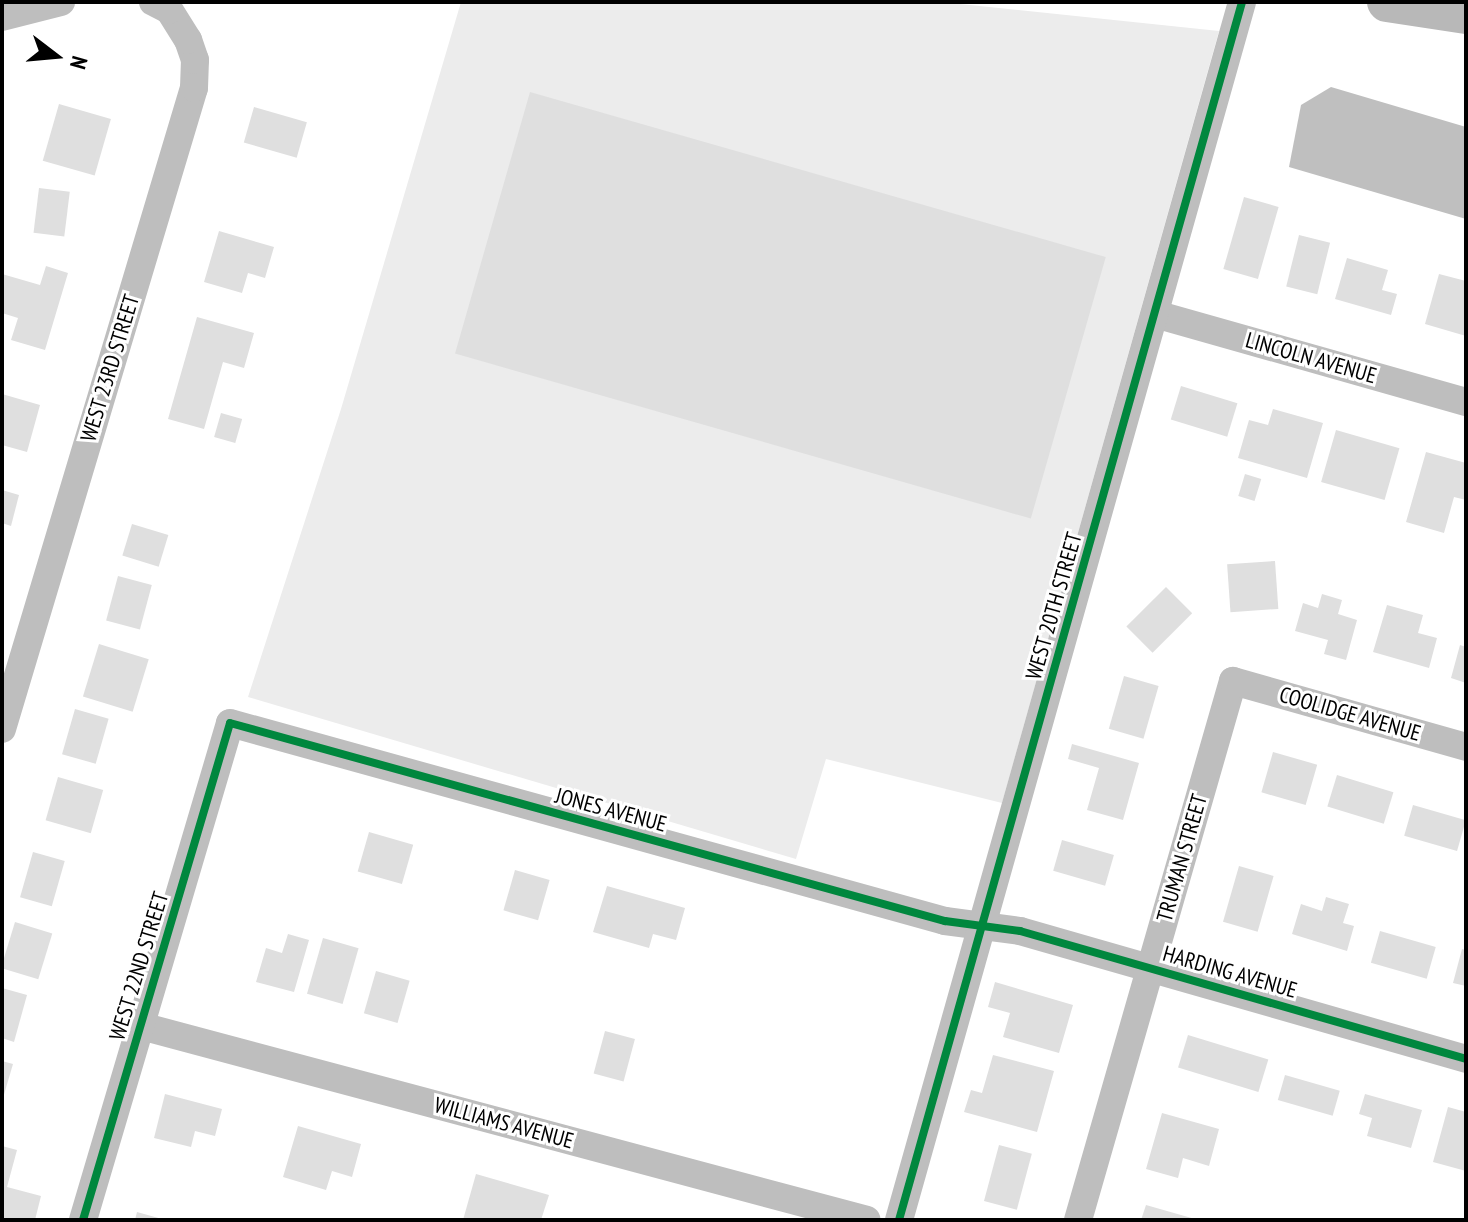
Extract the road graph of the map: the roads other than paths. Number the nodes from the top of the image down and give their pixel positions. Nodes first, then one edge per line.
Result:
1 (61, 2) edge
2 (1242, 2) edge
3 (1387, 2) edge
4 (161, 6) edge
5 (1466, 14) edge
6 (2, 17) edge
7 (1155, 314) junction
8 (1466, 402) edge
9 (1233, 681) joint
10 (230, 723) joint
11 (2, 729) edge
12 (1466, 747) edge
13 (983, 926) junction
14 (1150, 967) junction
15 (141, 1026) junction
16 (1466, 1059) edge
17 (83, 1220) edge
18 (867, 1220) edge
19 (899, 1220) edge
20 (1078, 1220) edge

1 - 6 street
2 - 7 street, WEST 20TH STREET
3 - 5 main road
4 - 11 street, WEST 23RD STREET
7 - 8 street, LINCOLN AVENUE
7 - 13 street, WEST 20TH STREET
9 - 12 street, COOLIDGE AVENUE
9 - 14 street, TRUMAN STREET
10 - 13 street, JONES AVENUE
10 - 15 street, WEST 22ND STREET
13 - 14 street, HARDING AVENUE
13 - 19 street, WEST 20TH STREET
14 - 16 street, HARDING AVENUE
14 - 20 street, TRUMAN STREET
15 - 17 street, WEST 22ND STREET
15 - 18 street, WILLIAMS AVENUE

